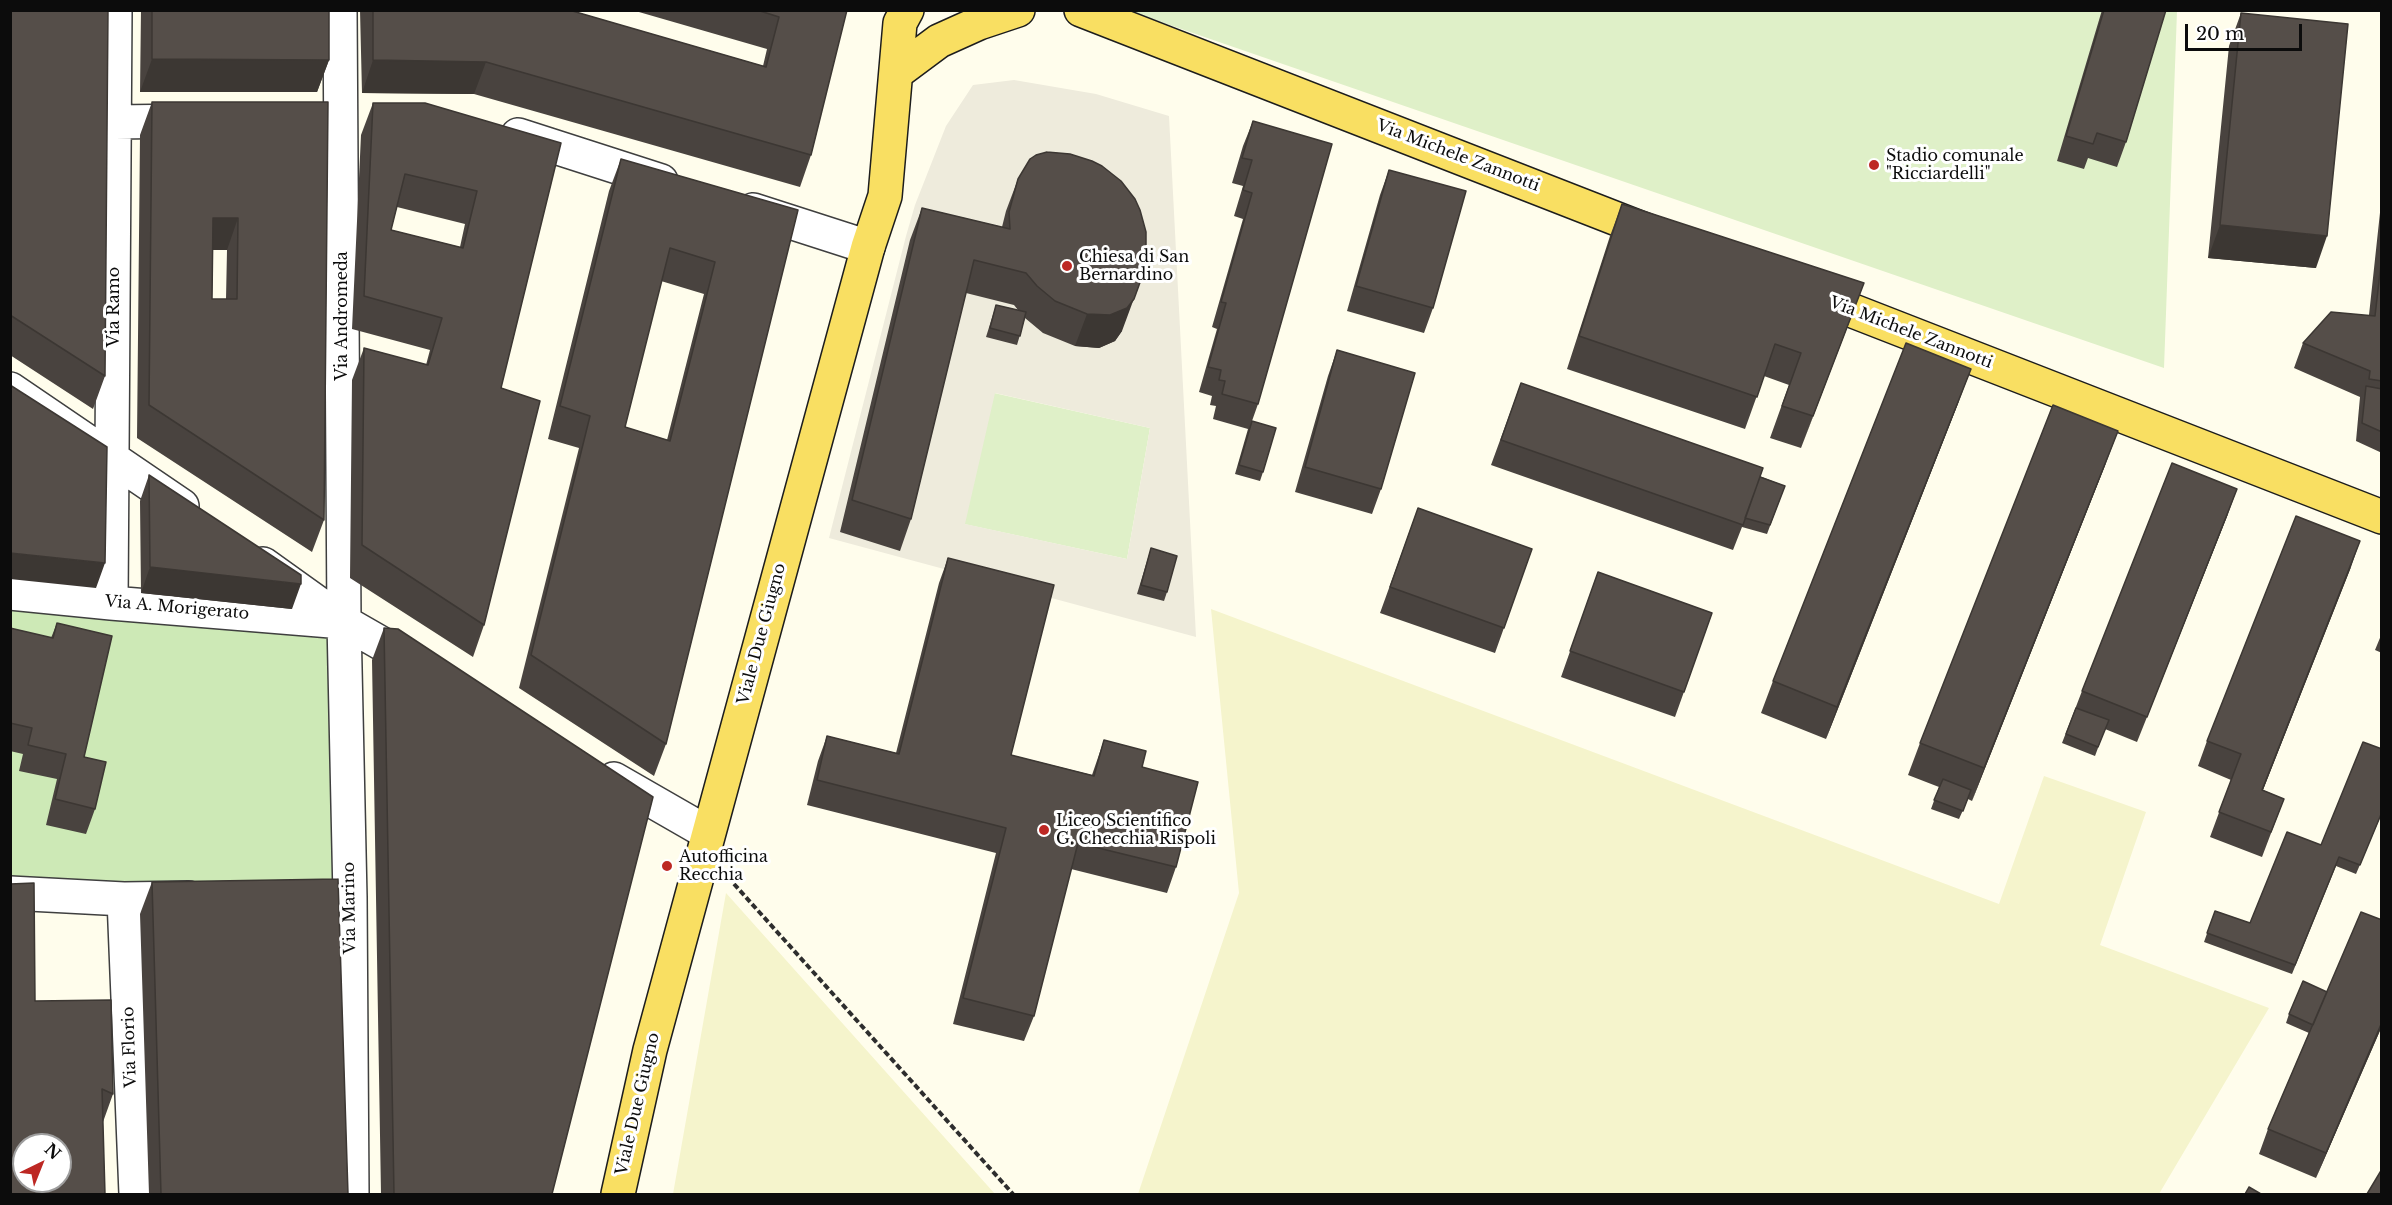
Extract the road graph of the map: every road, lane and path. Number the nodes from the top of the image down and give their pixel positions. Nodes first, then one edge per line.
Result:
1 (115, 10) edge
2 (340, 10) edge
3 (907, 10) edge
4 (1081, 10) edge
5 (1011, 11) edge
6 (1130, 21) edge
7 (896, 73) junction
8 (305, 118) edge
9 (353, 118) junction
10 (222, 120) edge
11 (115, 123) junction
12 (495, 128) edge
13 (687, 189) edge
14 (721, 200) edge
15 (868, 247) junction
16 (1690, 247) edge
17 (1790, 286) edge
18 (10, 389) edge
19 (114, 458) junction
20 (2382, 517) edge
21 (210, 526) edge
22 (238, 547) edge
23 (10, 593) edge
24 (111, 603) junction
25 (344, 622) junction
26 (445, 680) edge
27 (587, 763) edge
28 (705, 842) junction
29 (10, 893) edge
30 (219, 898) edge
31 (124, 899) junction
32 (136, 1194) edge
33 (352, 1194) edge
34 (618, 1194) edge
35 (1013, 1194) edge

1 - 11 street, Via Ramo
2 - 9 street, Via Andromeda
3 - 7 main road, Viale Due Giugno
4 - 6 main road, Via Michele Zannotti
5 - 7 main road
6 - 16 main road, Via Michele Zannotti
7 - 15 main road, Viale Due Giugno
8 - 9 street
9 - 25 street, Via Andromeda
10 - 11 street
11 - 19 street, Via Ramo
12 - 13 street
14 - 15 street
15 - 28 main road, Viale Due Giugno
17 - 20 main road, Via Michele Zannotti
18 - 19 street
19 - 21 street
19 - 24 street, Via Ramo
22 - 25 street
23 - 24 street, Via A. Morigerato
24 - 25 street, Via A. Morigerato
25 - 26 street
25 - 33 street, Via Marino
27 - 28 street
28 - 34 main road, Viale Due Giugno
28 - 35 path
29 - 31 street
30 - 31 street
31 - 32 street, Via Florio

